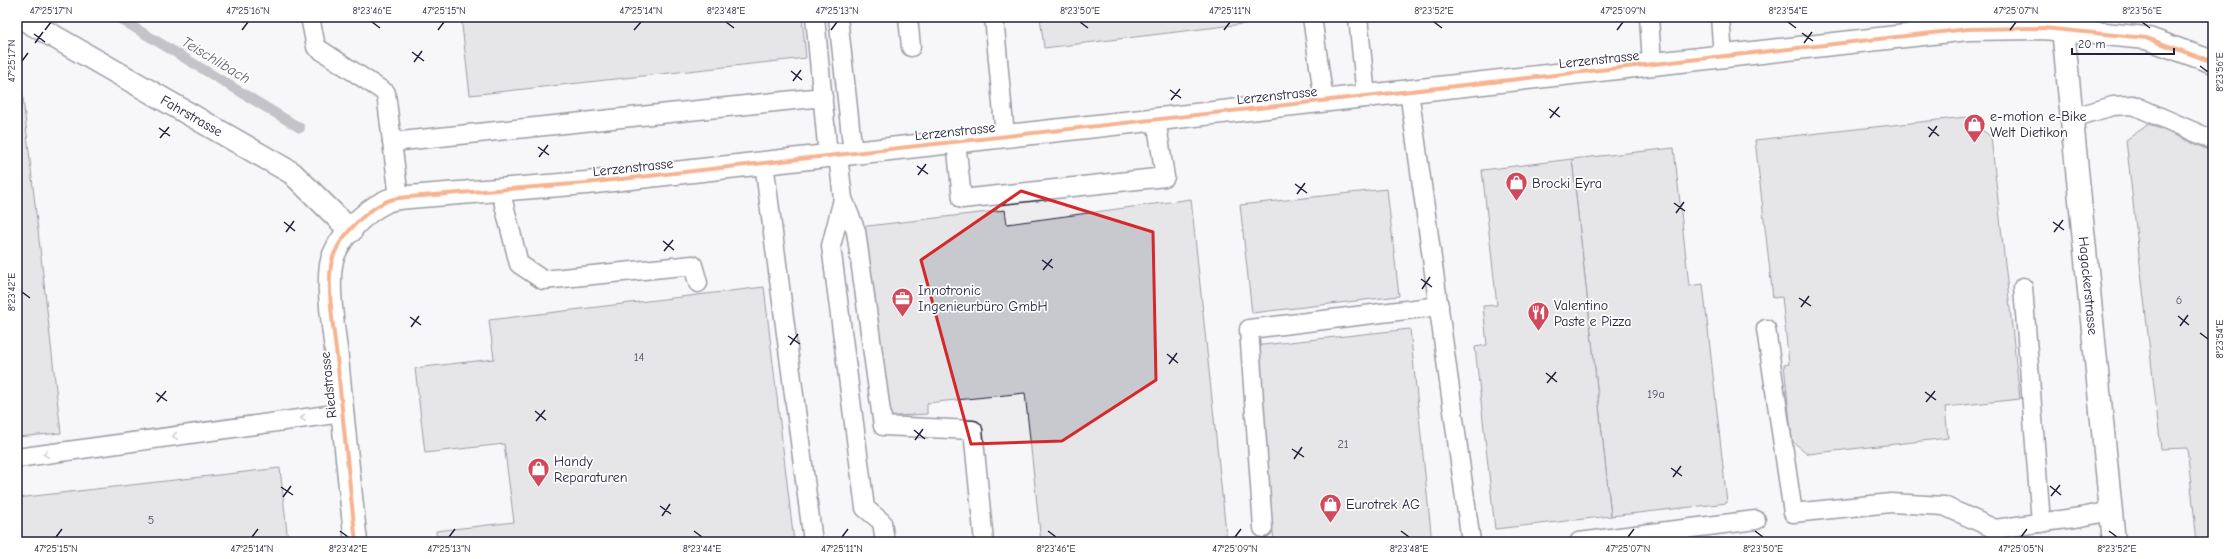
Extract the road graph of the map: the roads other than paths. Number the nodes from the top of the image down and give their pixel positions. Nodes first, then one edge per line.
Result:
1 (20, 17) edge
2 (310, 17) edge
3 (815, 17) edge
4 (838, 17) edge
5 (908, 17) edge
6 (994, 17) edge
7 (1312, 17) edge
8 (1358, 17) edge
9 (1649, 17) edge
10 (1720, 17) edge
11 (2049, 25) edge
12 (911, 47) dead end
13 (1723, 56) junction
14 (2213, 62) edge
15 (1652, 64) junction
16 (1409, 91) junction
17 (1366, 96) junction
18 (823, 97) junction
19 (1324, 101) junction
20 (2071, 118) junction
21 (1156, 119) junction
22 (1005, 136) junction
23 (2213, 140) edge
24 (392, 142) junction
25 (956, 142) junction
26 (840, 155) junction
27 (764, 163) junction
28 (500, 189) junction
29 (399, 198) junction
30 (843, 199) junction
31 (350, 231) junction
32 (698, 283) dead end
33 (2023, 287) dead end
34 (1438, 306) junction
35 (1766, 329) dead end
36 (342, 413) junction
37 (17, 458) edge
38 (2111, 511) junction
39 (1756, 520) dead end
40 (2041, 523) junction
41 (1263, 528) dead end
42 (356, 542) edge
43 (813, 542) edge
44 (885, 542) edge
45 (984, 542) edge
46 (1471, 542) edge
47 (1579, 542) edge
48 (2114, 542) edge

1 - 31 street, Fahrstrasse
2 - 24 lane
3 - 18 lane
4 - 26 lane
5 - 12 lane
6 - 22 lane
7 - 19 lane
8 - 17 lane
9 - 15 lane
10 - 13 lane
11 - 13 street, Lerzenstrasse
11 - 14 street, Lerzenstrasse
11 - 20 street, Hagackerstrasse
13 - 15 street, Lerzenstrasse
15 - 16 street, Lerzenstrasse
16 - 17 street, Lerzenstrasse
16 - 34 lane
17 - 19 street, Lerzenstrasse
18 - 24 lane
18 - 26 lane
19 - 21 street, Lerzenstrasse
20 - 23 lane
20 - 38 street, Hagackerstrasse
21 - 22 street, Lerzenstrasse
21 - 25 lane
22 - 25 street, Lerzenstrasse
24 - 29 lane
25 - 26 street, Lerzenstrasse
26 - 27 street, Lerzenstrasse
26 - 30 lane
27 - 28 street, Lerzenstrasse
27 - 43 lane
28 - 29 street, Lerzenstrasse
28 - 32 lane
29 - 31 street, Lerzenstrasse
30 - 44 lane
30 - 45 lane
31 - 36 street, Riedstrasse
33 - 40 lane
34 - 41 lane
34 - 46 lane
35 - 40 lane
36 -> 37 lane
36 - 42 street, Riedstrasse
38 - 40 lane
38 - 48 street, Hagackerstrasse
39 - 47 lane

